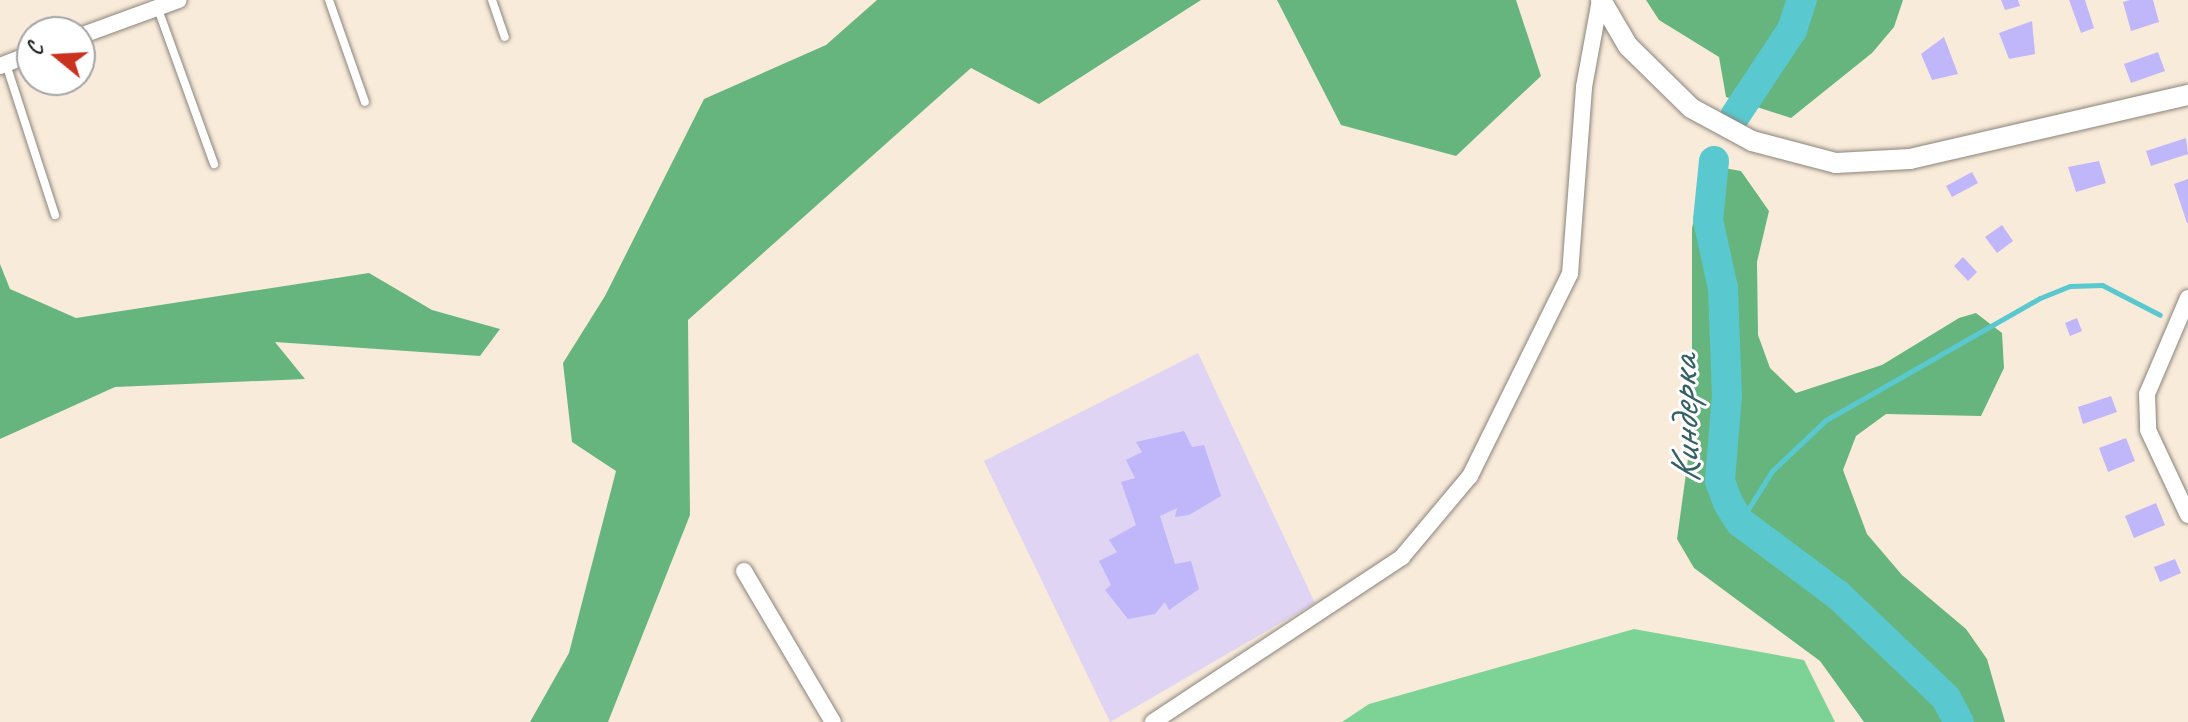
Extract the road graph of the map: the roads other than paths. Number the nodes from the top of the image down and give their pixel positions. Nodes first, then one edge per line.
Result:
1 (179, 0) edge
2 (329, 0) edge
3 (492, 0) edge
4 (1600, 0) edge
5 (157, 8) junction
6 (96, 30) edge
7 (505, 37) dead end
8 (3, 65) edge
9 (2188, 95) edge
10 (365, 102) dead end
11 (214, 164) dead end
12 (55, 215) dead end
13 (2188, 298) edge
14 (2188, 515) edge
15 (744, 571) dead end
16 (833, 722) edge
17 (1154, 722) edge

1 - 5 street
2 - 10 lane
3 - 7 lane
4 - 9 street
4 - 17 street
5 - 6 street
5 - 11 lane
8 - 12 lane
13 - 14 street
15 - 16 street

